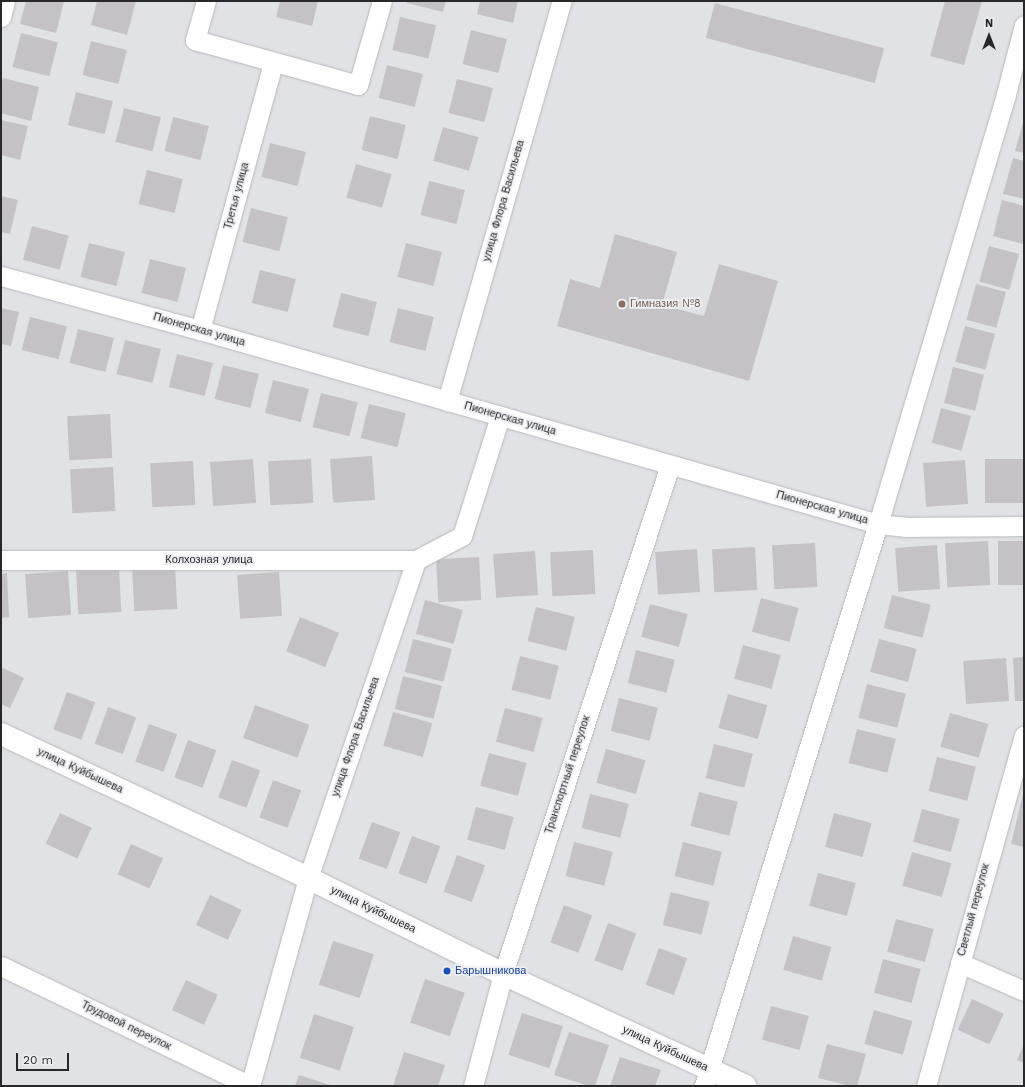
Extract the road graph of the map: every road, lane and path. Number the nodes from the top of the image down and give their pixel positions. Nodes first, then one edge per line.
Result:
1 (5, 1) edge
2 (206, 1) edge
3 (382, 1) edge
4 (562, 1) edge
5 (1, 17) edge
6 (1024, 25) edge
7 (273, 63) junction
8 (1, 276) edge
9 (200, 330) junction
10 (447, 401) junction
11 (500, 416) junction
12 (670, 465) junction
13 (878, 524) junction
14 (1024, 526) edge
15 (1, 560) edge
16 (416, 560) junction
17 (1, 734) edge
18 (1023, 735) edge
19 (308, 878) junction
20 (960, 963) junction
21 (1, 966) edge
22 (503, 974) junction
23 (1024, 991) edge
24 (706, 1078) edge
25 (250, 1086) edge
26 (473, 1086) edge
27 (745, 1086) edge
28 (926, 1086) edge

1 - 5 street
2 - 7 street
3 - 7 street
4 - 10 street, улица Флора Васильева
6 - 13 street
7 - 9 street, Третья улица
8 - 9 street, Пионерская улица
9 - 10 street, Пионерская улица
10 - 11 street, Пионерская улица
11 - 12 street, Пионерская улица
11 - 16 street
12 - 13 street, Пионерская улица
12 - 22 street, Транспортный переулок
13 - 14 street, Пионерская улица
13 - 24 street
15 - 16 street, Колхозная улица
16 - 19 street, улица Флора Васильева
17 - 19 street, улица Куйбышева
18 - 20 street, Светлый переулок
19 - 22 street, улица Куйбышева
19 - 25 street, улица Флора Васильева
20 - 23 street
20 - 28 street, Светлый переулок
21 - 25 street, Трудовой переулок
22 - 24 street, улица Куйбышева
22 - 26 street, Транспортный переулок
24 - 27 street, улица Куйбышева

